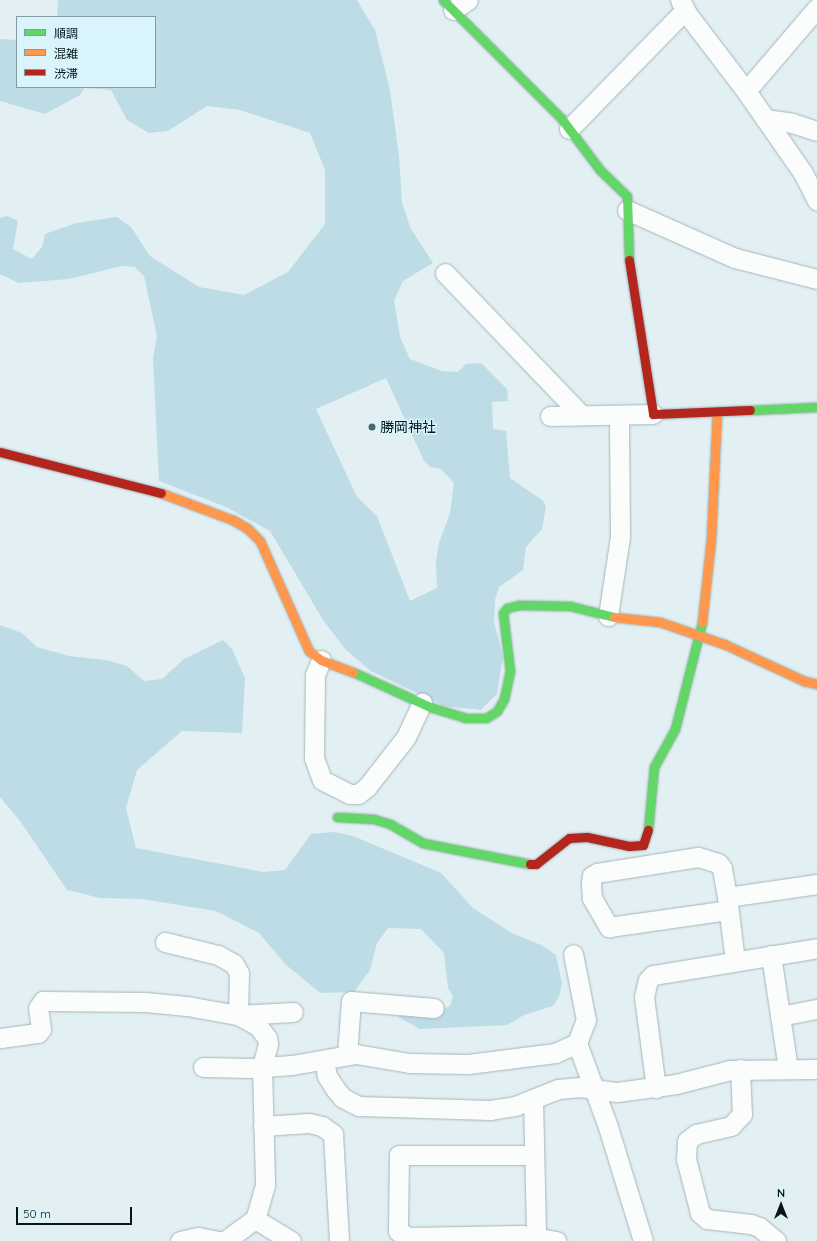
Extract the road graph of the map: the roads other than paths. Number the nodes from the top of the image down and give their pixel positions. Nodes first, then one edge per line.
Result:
1 (455, 3) edge
2 (682, 5) edge
3 (817, 8) edge
4 (746, 91) junction
5 (765, 119) junction
6 (569, 129) junction
7 (817, 131) edge
8 (817, 201) edge
9 (627, 210) junction
10 (446, 273) dead end
11 (817, 279) edge
12 (817, 407) edge
13 (717, 411) junction
14 (619, 414) junction
15 (653, 414) junction
16 (581, 415) junction
17 (550, 416) dead end
18 (0, 452) edge
19 (608, 616) junction
20 (699, 634) junction
21 (321, 660) junction
22 (817, 684) edge
23 (422, 703) junction
24 (336, 788) junction
25 (336, 821) joint
26 (817, 884) edge
27 (728, 904) junction
28 (165, 942) dead end
29 (817, 948) edge
30 (573, 954) dead end
31 (771, 955) junction
32 (735, 961) junction
33 (434, 1008) dead end
34 (817, 1009) edge
35 (293, 1012) dead end
36 (238, 1015) junction
37 (780, 1016) junction
38 (1, 1038) edge
39 (577, 1044) junction
40 (347, 1055) junction
41 (324, 1061) junction
42 (203, 1067) dead end
43 (262, 1067) junction
44 (740, 1069) junction
45 (788, 1069) junction
46 (817, 1070) edge
47 (656, 1088) junction
48 (594, 1091) junction
49 (533, 1099) junction
50 (263, 1126) junction
51 (534, 1155) junction
52 (255, 1219) junction
53 (536, 1235) junction
54 (465, 1238) edge
55 (408, 1239) edge
56 (180, 1241) edge
57 (219, 1241) edge
58 (226, 1241) edge
59 (291, 1241) edge
60 (339, 1241) edge
61 (556, 1241) edge
62 (643, 1241) edge
63 (776, 1241) edge

1 - 6 street
2 - 4 street
2 - 6 street
3 - 4 street
4 - 5 street
5 - 7 street
5 - 8 street
6 - 9 street
9 - 11 street
9 - 15 street
10 - 16 street
12 - 13 street
13 - 15 street
13 - 20 street
14 - 15 street
14 - 16 street
14 - 19 street
16 - 17 street
18 - 21 street
19 - 20 street
19 - 23 street
20 - 22 street
20 - 25 street
21 - 23 street
21 - 24 street
23 - 24 street
24 - 25 street
26 - 27 street
27 - 27 street
27 - 32 street
28 - 36 street
29 - 31 street
30 - 39 street
31 - 32 street
31 - 37 street
32 - 47 street
33 - 40 street
34 - 37 street
35 - 36 street
36 - 38 street
36 - 43 street
37 - 45 street
39 - 40 street
39 - 48 street
40 - 41 street
41 - 43 street
41 - 49 street
42 - 43 street
43 - 50 street
44 - 45 street
44 - 47 street
44 - 63 street
45 - 46 street
47 - 48 street
48 - 49 street
48 - 62 street
49 - 51 street
50 - 52 street
50 - 60 street
51 - 53 street
51 - 55 street
52 - 58 street
52 - 59 street
53 - 54 street
53 - 61 street
54 - 55 street
56 - 57 street

